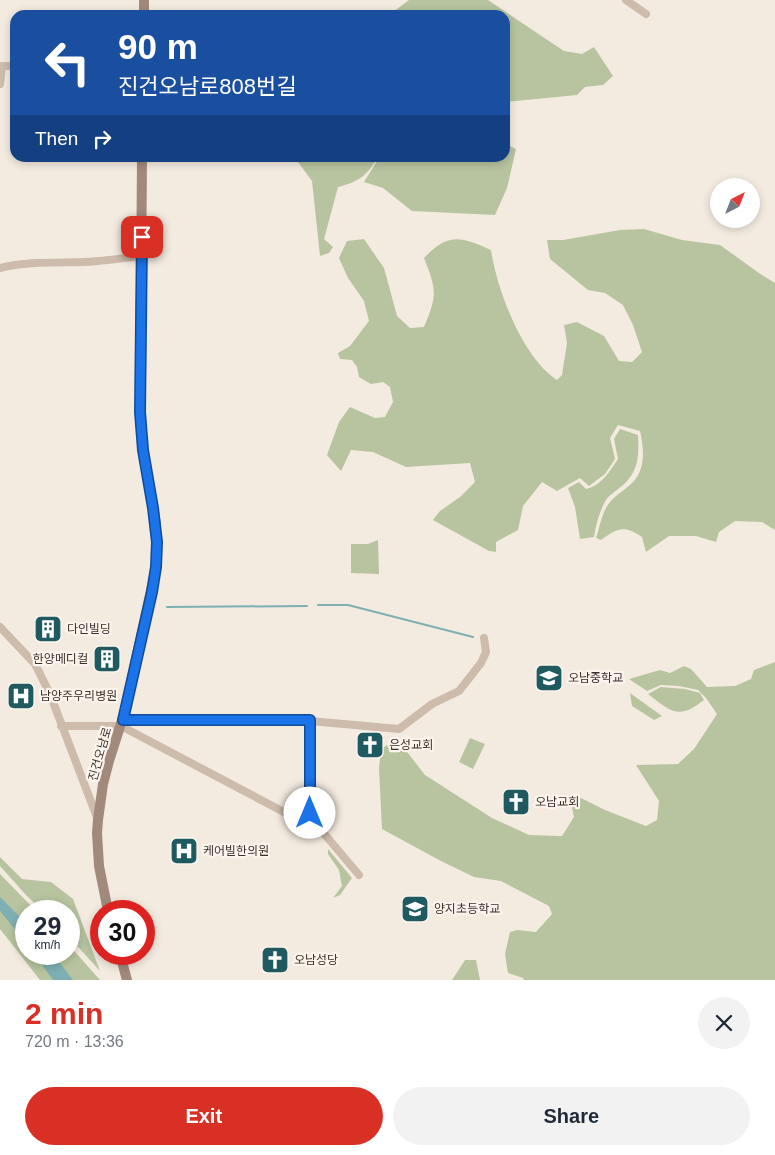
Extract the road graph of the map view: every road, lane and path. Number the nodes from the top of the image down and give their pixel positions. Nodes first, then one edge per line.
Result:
1 (626, 0) edge
2 (646, 14) dead end
3 (1, 66) edge
4 (0, 84) edge
5 (142, 162) edge
6 (141, 256) junction
7 (0, 268) edge
8 (0, 627) edge
9 (484, 638) dead end
10 (310, 720) junction
11 (122, 723) junction
12 (61, 726) junction
13 (98, 820) junction
14 (300, 821) dead end
15 (359, 875) dead end
16 (106, 900) edge
17 (123, 965) edge
18 (127, 980) edge

1 - 2 street
3 - 4 street
5 - 6 main road, 진건오남로
6 - 7 street
6 - 11 main road, 진건오남로
8 - 12 street
9 - 10 street
10 - 11 street
10 - 15 street
11 - 12 street
11 - 13 main road, 진건오남로
11 - 14 street
12 - 13 street
13 - 16 main road, 진건오남로
17 - 18 main road

